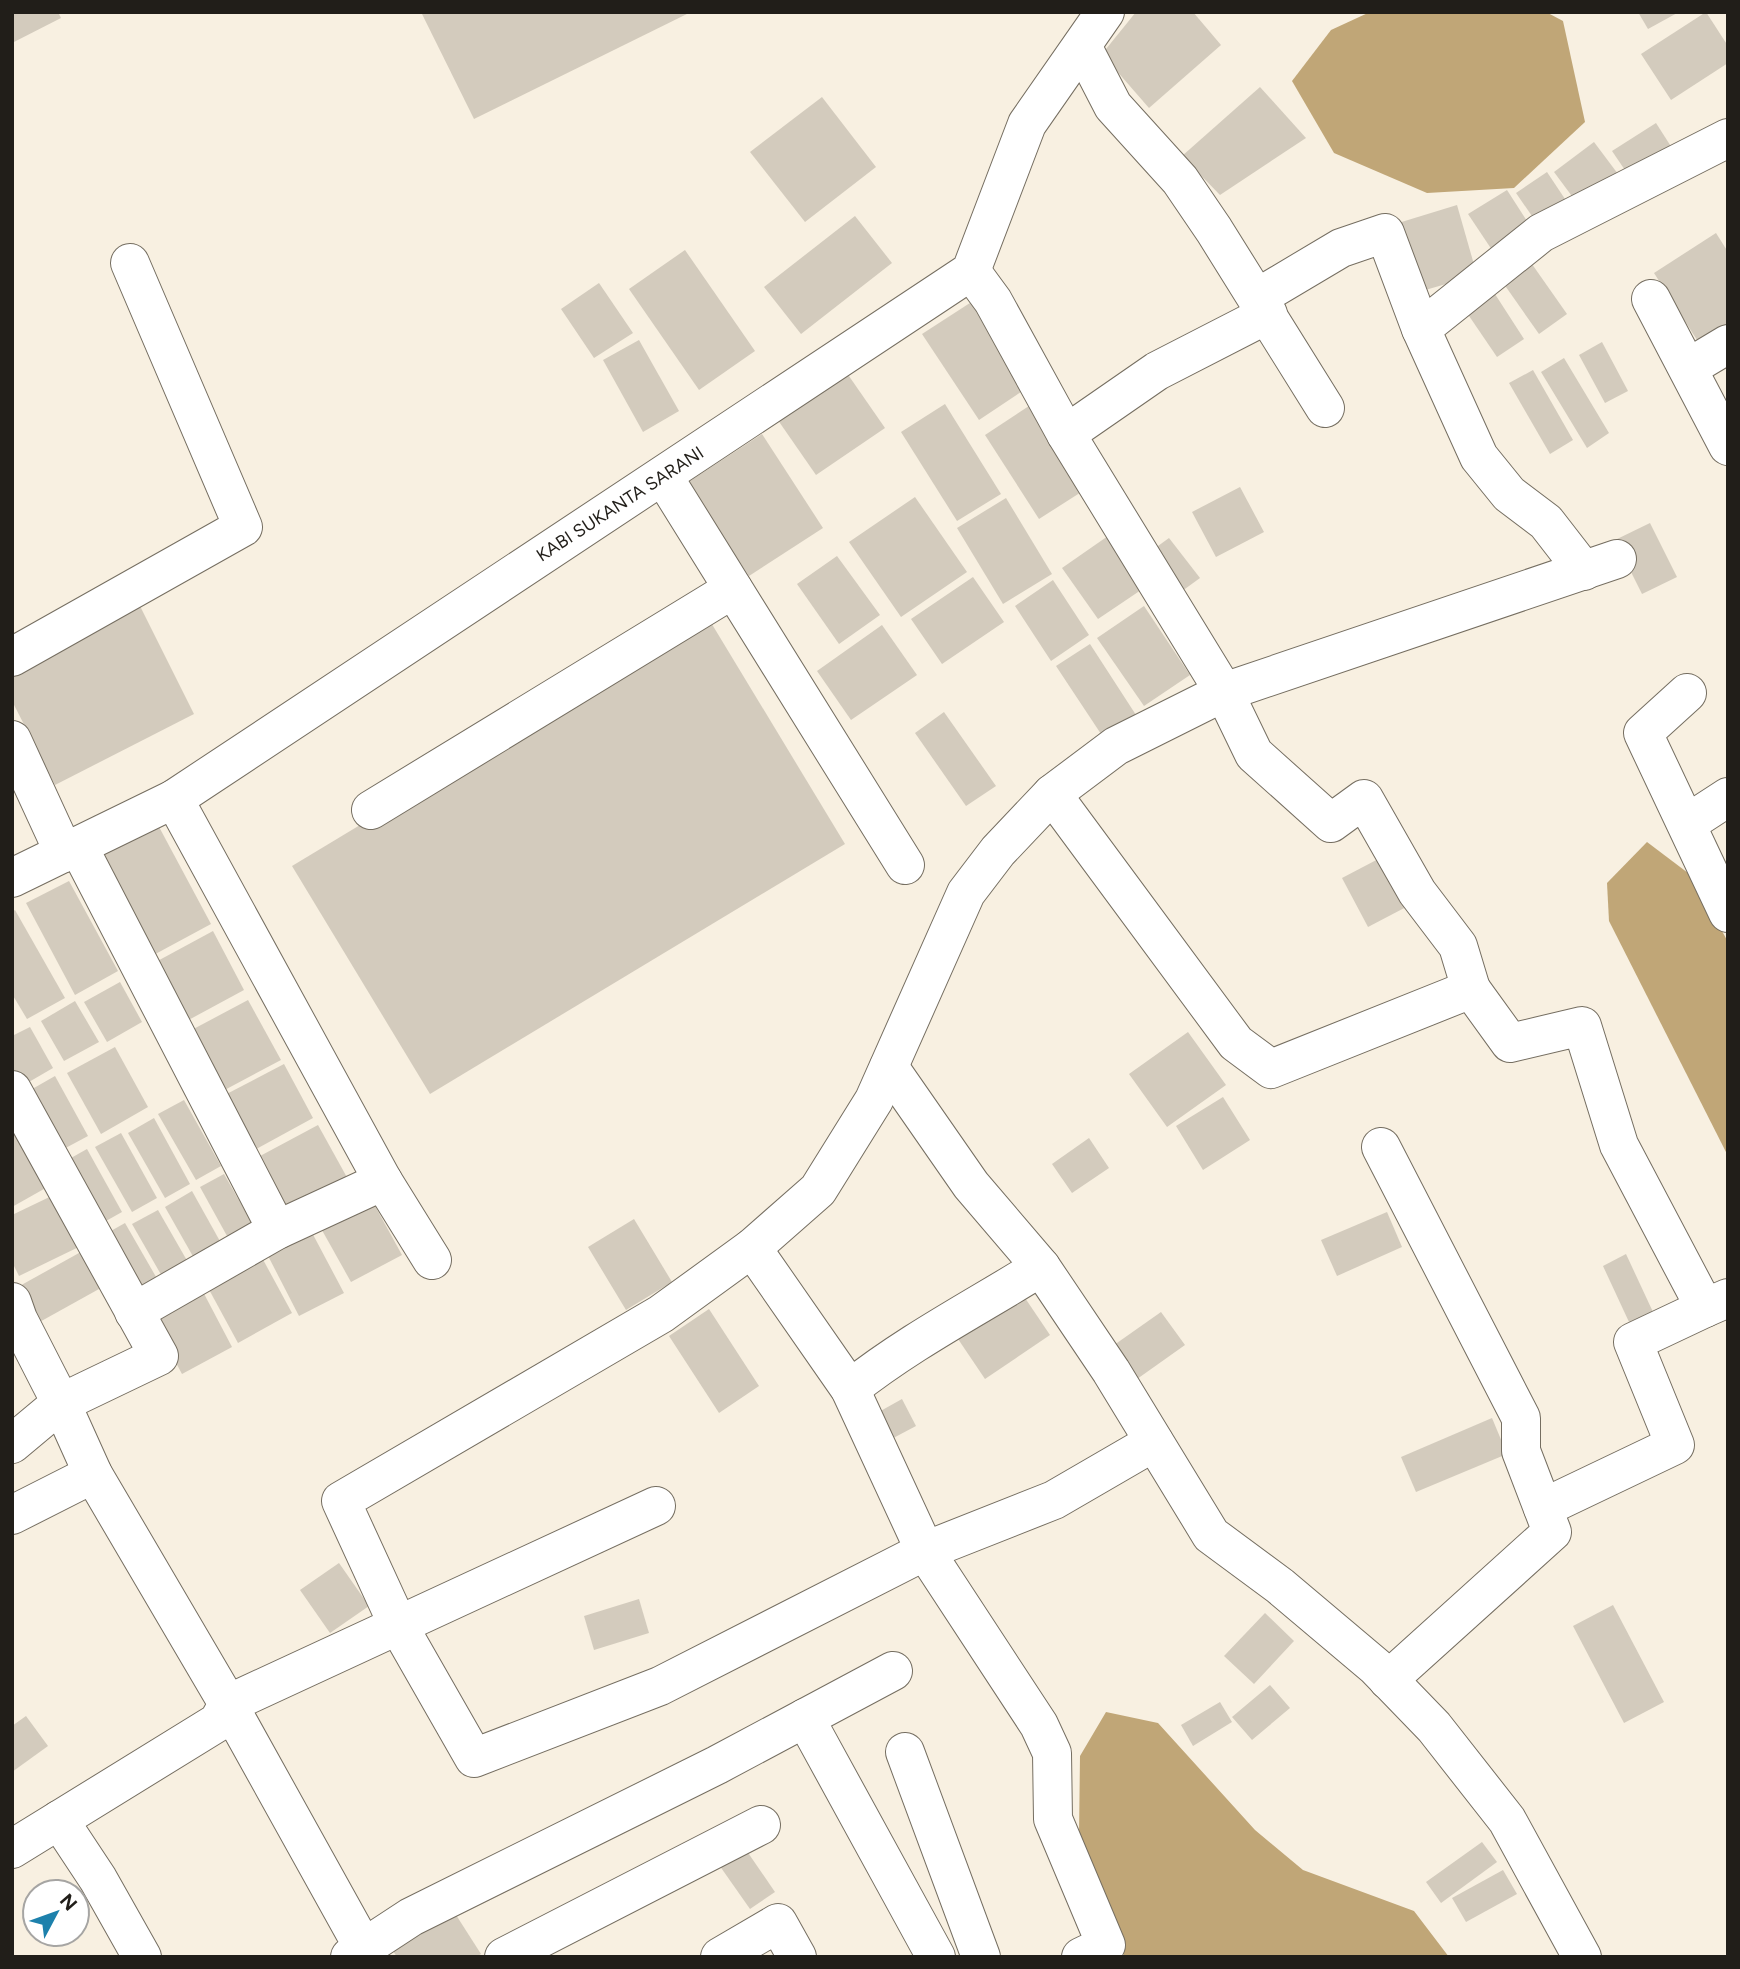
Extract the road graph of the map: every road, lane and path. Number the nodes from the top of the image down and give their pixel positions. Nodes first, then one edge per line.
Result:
1 (1105, 12) edge
2 (1082, 46) junction
3 (1728, 138) edge
4 (130, 263) dead end
5 (971, 271) junction
6 (1651, 299) dead end
7 (1262, 306) junction
8 (1421, 329) junction
9 (1728, 344) edge
10 (1688, 368) junction
11 (1325, 408) dead end
12 (1066, 434) junction
13 (1728, 446) edge
14 (663, 476) junction
15 (733, 589) junction
16 (12, 657) edge
17 (1224, 692) junction
18 (1687, 693) dead end
19 (12, 740) edge
20 (1052, 794) junction
21 (1728, 797) edge
22 (174, 799) junction
23 (371, 810) dead end
24 (1688, 823) junction
25 (71, 850) junction
26 (905, 865) dead end
27 (12, 878) edge
28 (1728, 913) edge
29 (1471, 989) junction
30 (888, 1067) junction
31 (12, 1090) edge
32 (1381, 1147) dead end
33 (383, 1181) junction
34 (277, 1230) junction
35 (752, 1248) junction
36 (432, 1260) dead end
37 (1041, 1266) junction
38 (12, 1302) edge
39 (1716, 1303) edge
40 (134, 1312) junction
41 (850, 1389) junction
42 (61, 1403) junction
43 (1154, 1442) junction
44 (12, 1444) edge
45 (93, 1474) junction
46 (656, 1506) dead end
47 (1543, 1508) junction
48 (12, 1514) edge
49 (925, 1551) junction
50 (398, 1625) junction
51 (893, 1671) dead end
52 (1388, 1680) junction
53 (228, 1704) junction
54 (804, 1718) junction
55 (905, 1752) dead end
56 (761, 1825) dead end
57 (28, 1831) edge
58 (567, 1944) edge
59 (356, 1952) edge
60 (142, 1957) edge
61 (504, 1957) edge
62 (720, 1957) edge
63 (797, 1957) edge
64 (936, 1957) edge
65 (981, 1957) edge
66 (1081, 1957) edge
67 (1582, 1957) edge

1 - 2 street
2 - 5 street
2 - 7 street
3 - 8 street
4 - 16 street
5 - 12 street
5 - 14 street, KABI SUKANTA SARANI
6 - 10 street
7 - 8 street
7 - 11 street
7 - 12 street
8 - 17 street
9 - 10 street
10 - 13 street
12 - 17 street
14 - 15 street
14 - 22 street, KABI SUKANTA SARANI
15 - 23 street
15 - 26 street
17 - 20 street
17 - 29 street
18 - 24 street
19 - 25 street
20 - 29 street
20 - 30 street
21 - 24 street
22 - 25 street, KABI SUKANTA SARANI
22 - 33 street
24 - 28 street
25 - 27 street, KABI SUKANTA SARANI
25 - 34 street
29 - 39 street
30 - 35 street
30 - 37 street
31 - 40 street
32 - 47 street
33 - 34 street
33 - 36 street
34 - 40 street
35 - 41 street
35 - 50 street
37 - 41 street
37 - 43 street
38 - 42 street
39 - 47 street
40 - 42 street
41 - 49 street
42 - 44 street
42 - 45 street
43 - 49 street
43 - 52 street
45 - 48 street
45 - 53 street
46 - 50 street
47 - 52 street
49 - 50 street
49 - 66 street
50 - 53 street
51 - 54 street
52 - 67 street
53 - 57 street
53 - 59 street
54 - 59 street
54 - 64 street
55 - 65 street
56 - 58 street
57 - 60 street
58 - 61 street
62 - 63 street

